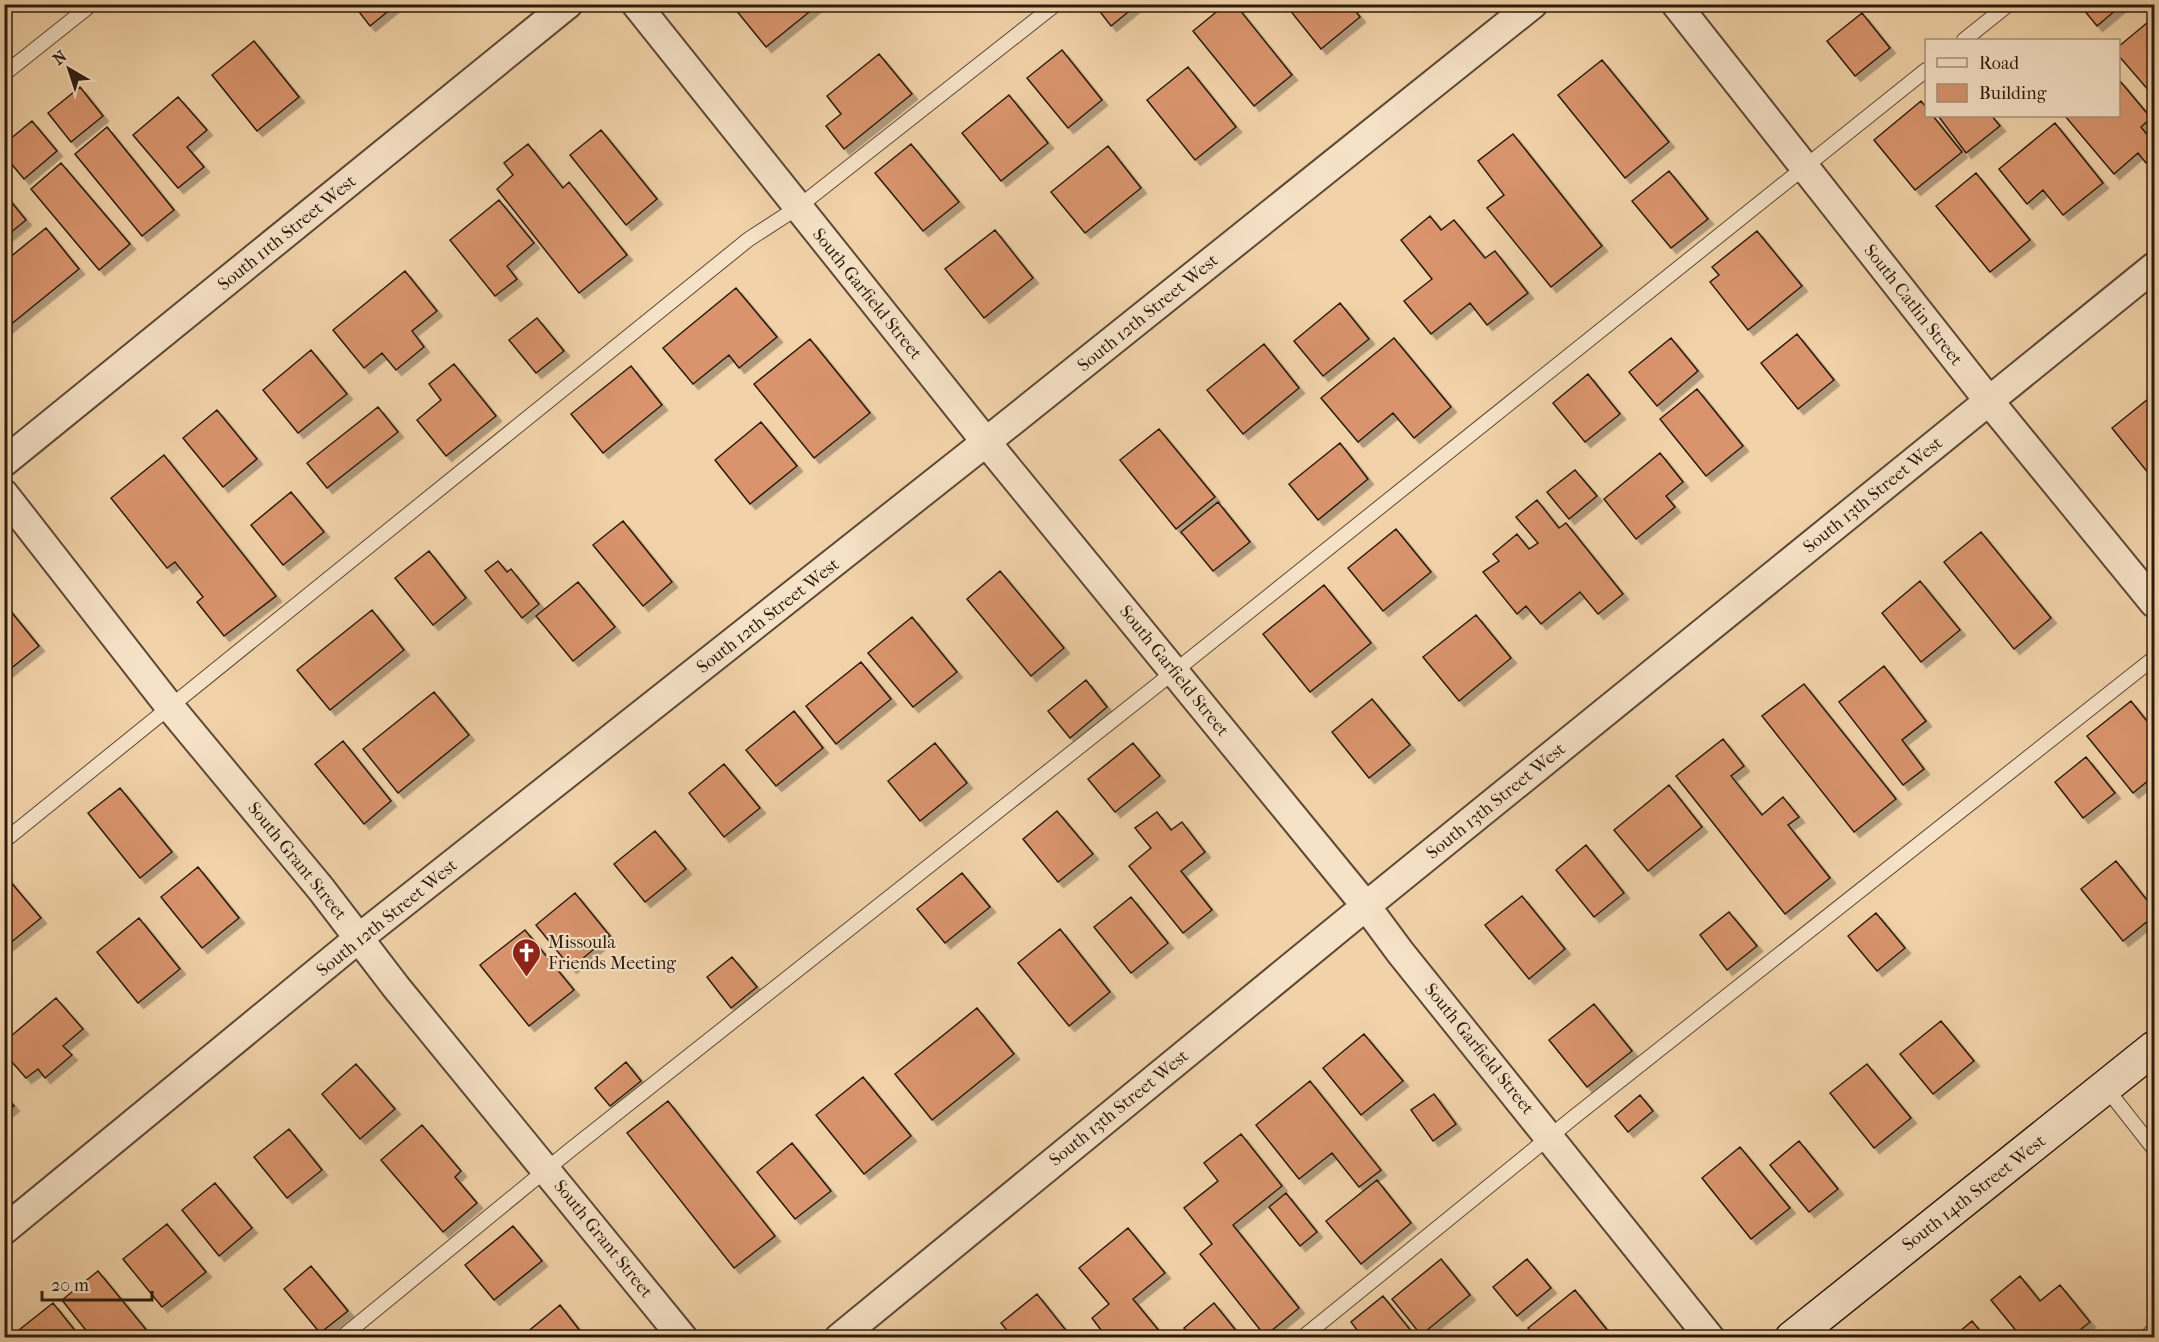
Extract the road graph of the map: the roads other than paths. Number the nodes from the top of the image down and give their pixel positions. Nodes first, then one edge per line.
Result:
1 (92, 4) edge
2 (568, 4) edge
3 (636, 4) edge
4 (1056, 4) edge
5 (1533, 4) edge
6 (1676, 4) edge
7 (2009, 4) edge
8 (1965, 39) edge
9 (1925, 71) edge
10 (4, 74) edge
11 (1804, 168) junction
12 (797, 208) junction
13 (2154, 267) edge
14 (1989, 401) junction
15 (986, 442) junction
16 (4, 462) edge
17 (4, 494) edge
18 (2154, 603) edge
19 (2154, 658) edge
20 (1175, 671) junction
21 (170, 707) junction
22 (4, 842) edge
23 (1366, 906) junction
24 (359, 938) junction
25 (2154, 1048) edge
26 (2106, 1088) junction
27 (1549, 1137) junction
28 (2154, 1149) edge
29 (546, 1169) junction
30 (4, 1230) edge
31 (2154, 1330) edge
32 (341, 1338) edge
33 (683, 1338) edge
34 (839, 1338) edge
35 (1302, 1338) edge
36 (1710, 1338) edge
37 (1792, 1338) edge
38 (2145, 1338) edge

1 - 10 lane
2 - 16 street, South 11th Street West
3 - 12 street, South Garfield Street
4 - 12 lane
5 - 15 street, South 12th Street West
6 - 11 street, South Catlin Street
7 - 8 lane
9 - 11 lane
11 - 14 street, South Catlin Street
11 - 20 lane
12 - 15 street, South Garfield Street
12 - 21 lane
13 - 14 street, South 13th Street West
14 - 18 street, South Catlin Street
14 - 23 street, South 13th Street West
15 - 20 street, South Garfield Street
15 - 24 street, South 12th Street West
17 - 21 street, South Grant Street
19 - 27 lane
20 - 23 street, South Garfield Street
20 - 29 lane
21 - 22 lane
21 - 24 street, South Grant Street
23 - 27 street, South Garfield Street
23 - 34 street, South 13th Street West
24 - 29 street, South Grant Street
24 - 30 street, South 12th Street West
25 - 26 main road, South 14th Street West
26 - 28 lane
26 - 37 main road, South 14th Street West
27 - 35 lane
27 - 36 street, South Garfield Street
29 - 32 lane
29 - 33 street, South Grant Street
31 - 38 lane

